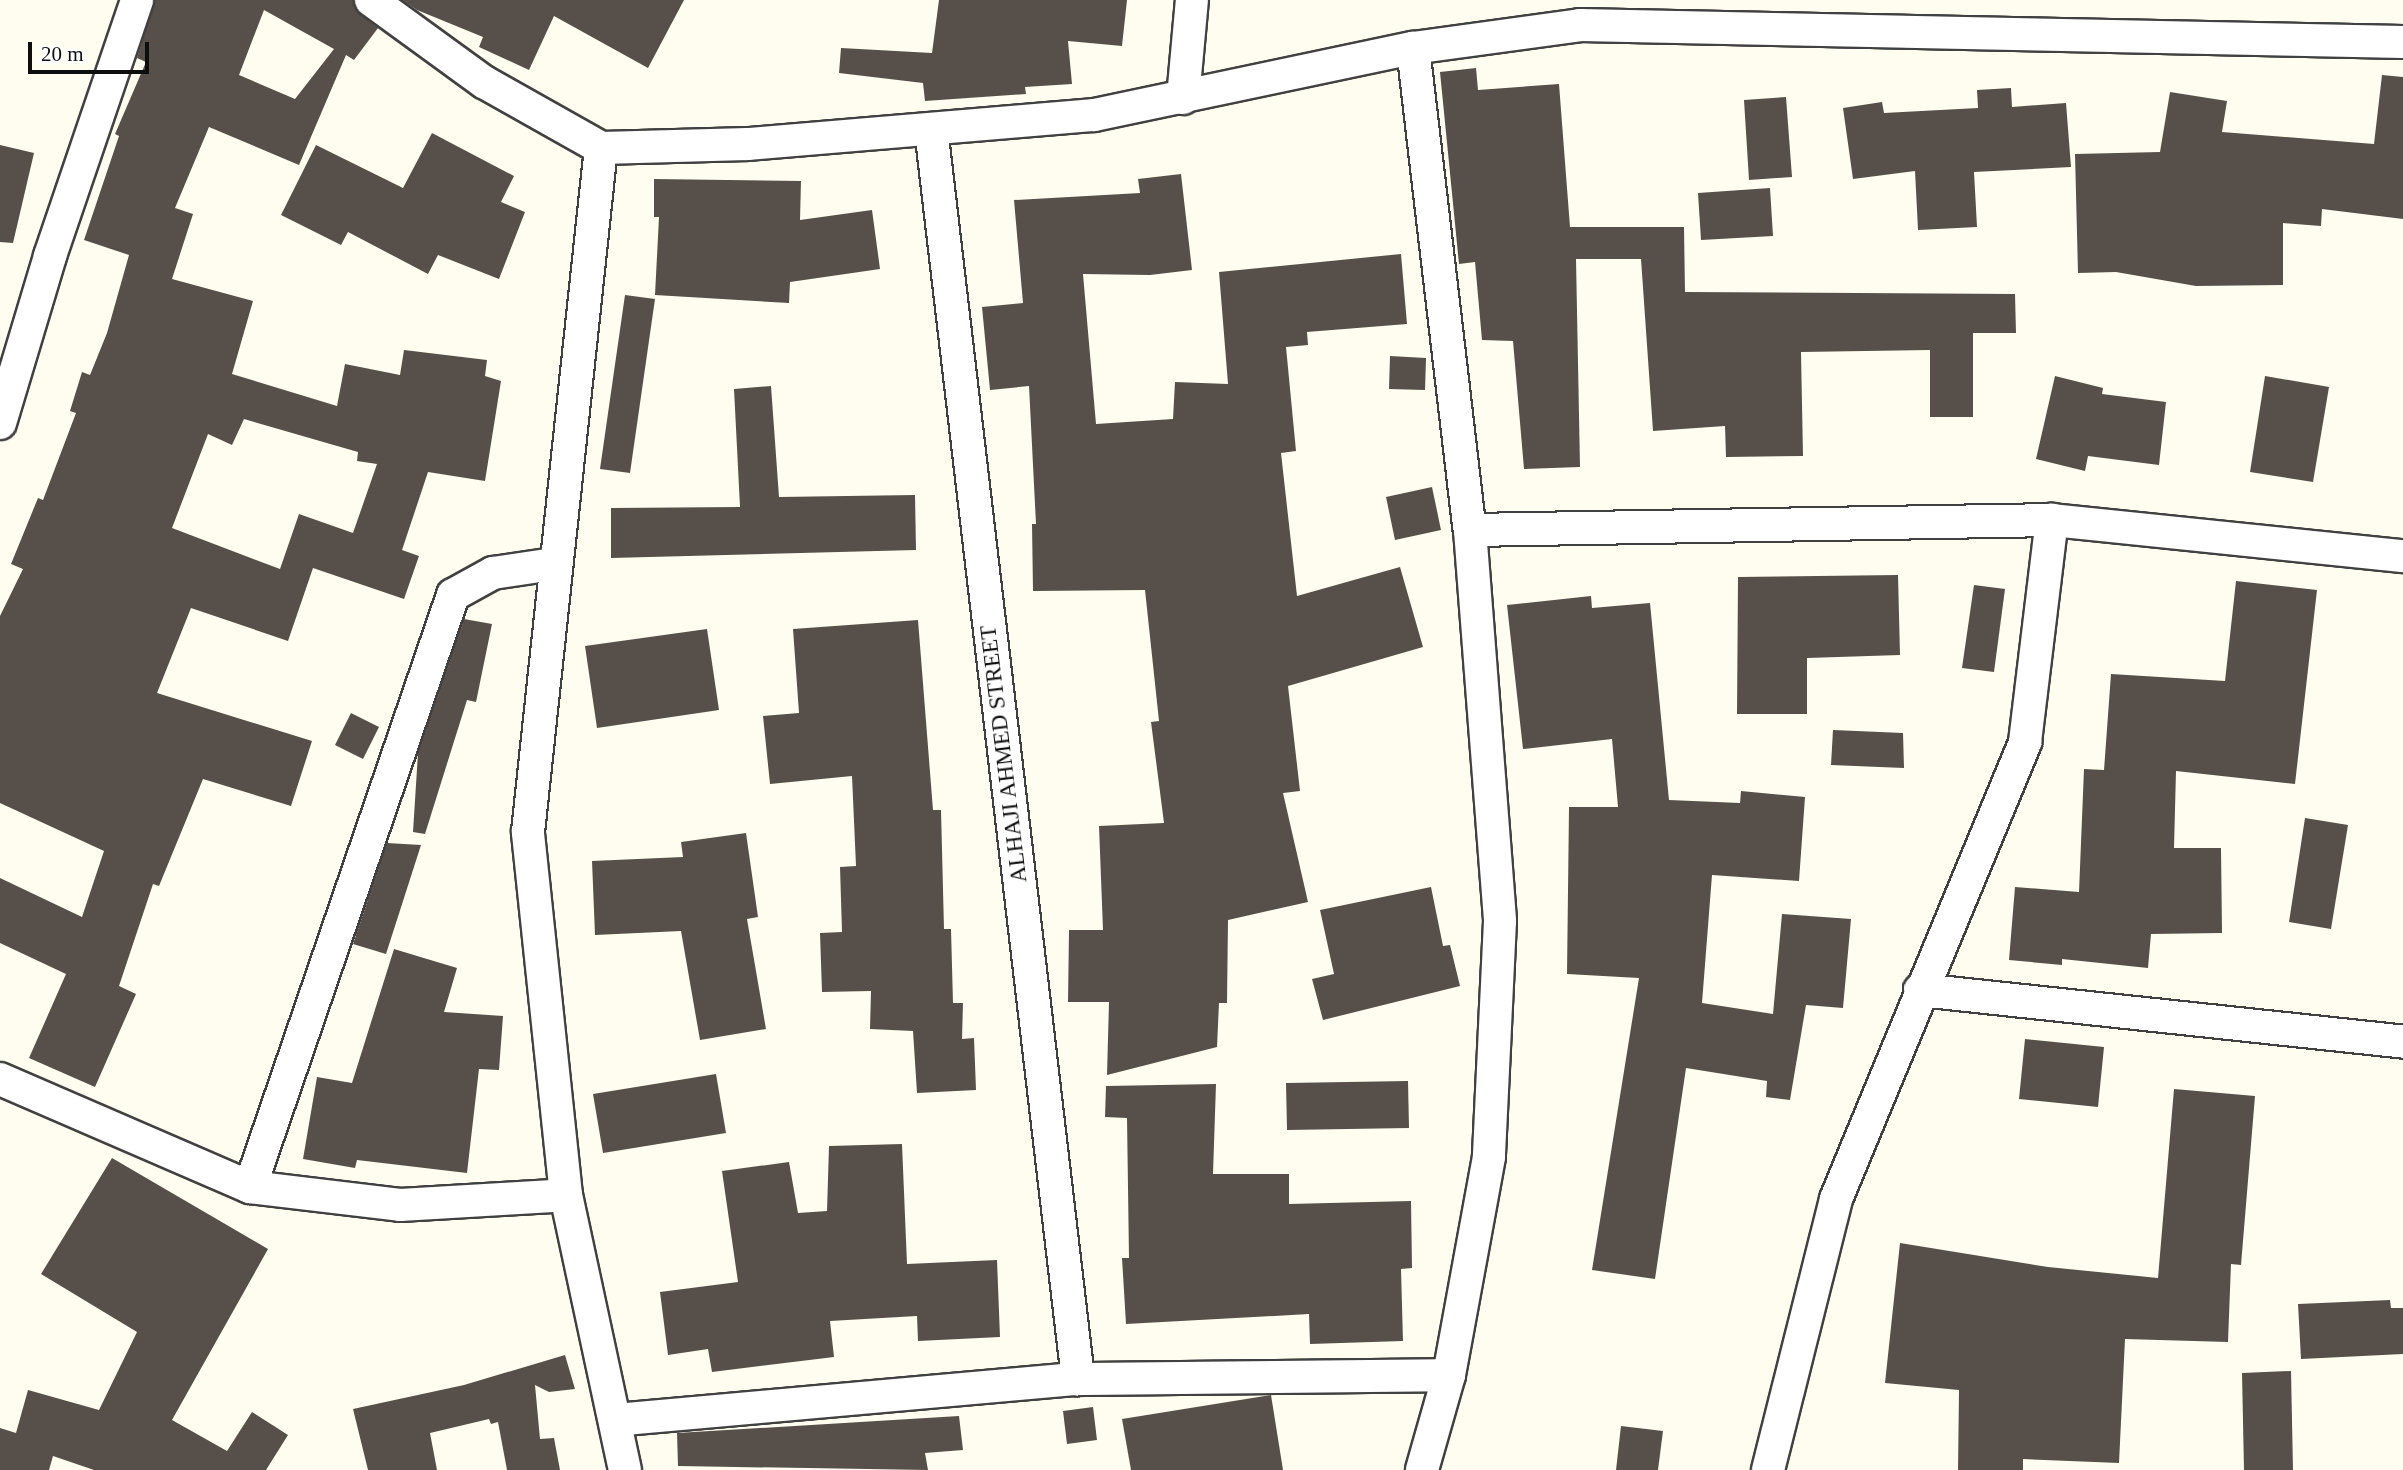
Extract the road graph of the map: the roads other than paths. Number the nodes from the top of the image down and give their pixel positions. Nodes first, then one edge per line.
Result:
1 (137, 0) edge
2 (372, 0) edge
3 (1192, 0) edge
4 (2403, 43) edge
5 (1413, 48) junction
6 (1183, 98) junction
7 (931, 129) junction
8 (601, 148) junction
9 (0, 423) edge
10 (2052, 520) junction
11 (1470, 530) junction
12 (2403, 556) edge
13 (553, 564) junction
14 (1920, 990) junction
15 (2403, 1042) edge
16 (0, 1079) edge
17 (250, 1187) junction
18 (566, 1195) junction
19 (1449, 1375) junction
20 (1078, 1379) junction
21 (615, 1420) junction
22 (625, 1470) edge
23 (1422, 1470) edge
24 (1768, 1470) edge

1 - 9 street
2 - 8 street
3 - 6 street
4 - 5 street
5 - 6 street
5 - 11 street
6 - 7 street
7 - 8 street
7 - 20 street, ALHAJI AHMED STREET
8 - 13 street
10 - 11 street
10 - 12 street
10 - 14 street
11 - 19 street
13 - 17 street
13 - 18 street
14 - 15 street
14 - 24 street
16 - 17 street
17 - 18 street
18 - 21 street
19 - 20 street
19 - 23 street
20 - 21 street
21 - 22 street

